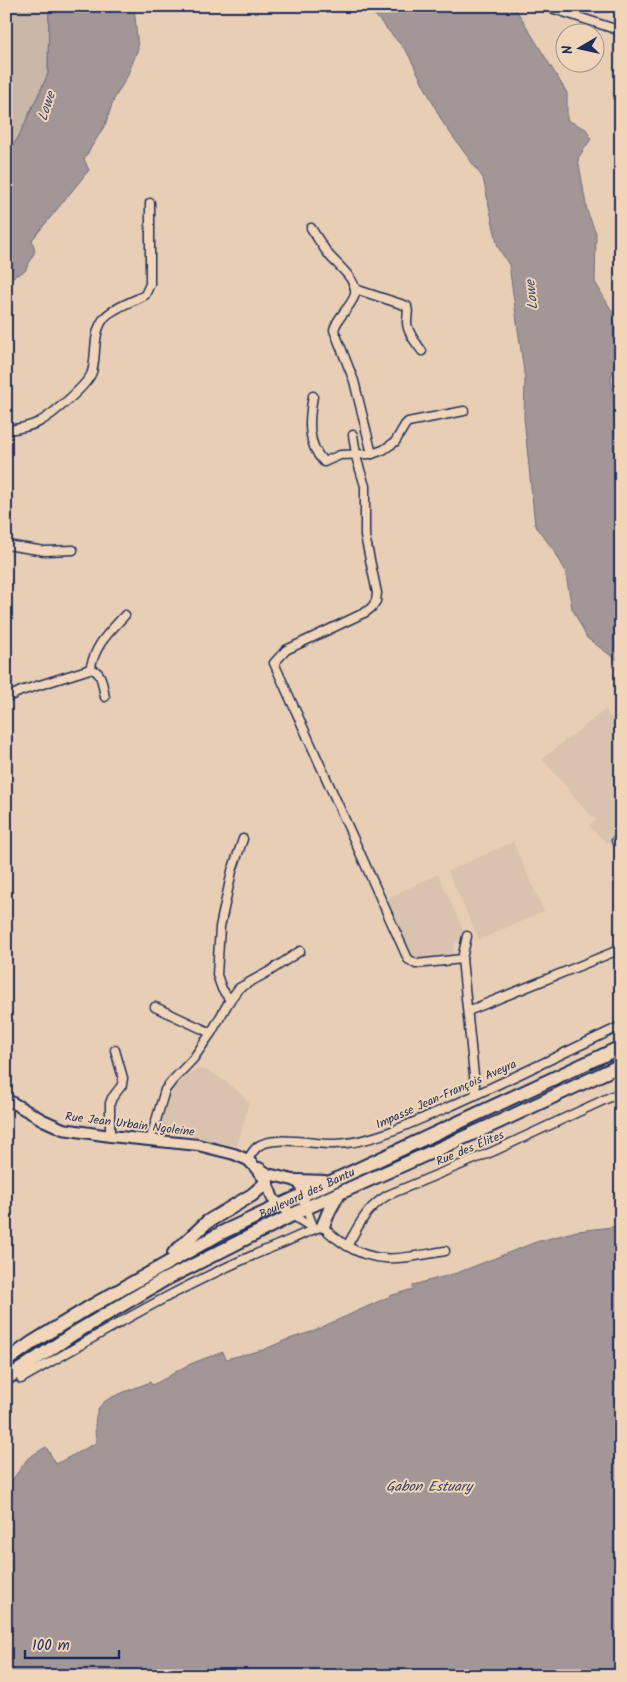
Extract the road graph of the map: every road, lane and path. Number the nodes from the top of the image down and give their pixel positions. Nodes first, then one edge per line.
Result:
1 (545, 6) edge
2 (621, 31) edge
3 (150, 203) dead end
4 (311, 228) dead end
5 (355, 289) junction
6 (422, 351) dead end
7 (313, 396) dead end
8 (464, 411) dead end
9 (6, 430) edge
10 (353, 435) dead end
11 (356, 454) junction
12 (372, 454) junction
13 (6, 545) edge
14 (74, 550) dead end
15 (125, 615) dead end
16 (90, 669) junction
17 (104, 697) dead end
18 (6, 698) edge
19 (243, 839) dead end
20 (467, 936) dead end
21 (621, 949) edge
22 (300, 951) dead end
23 (462, 959) junction
24 (230, 1000) junction
25 (155, 1006) dead end
26 (468, 1011) junction
27 (621, 1026) edge
28 (212, 1034) junction
29 (621, 1047) edge
30 (115, 1050) dead end
31 (621, 1065) edge
32 (621, 1092) edge
33 (476, 1095) junction
34 (6, 1100) edge
35 (110, 1136) junction
36 (150, 1140) junction
37 (251, 1163) junction
38 (297, 1181) junction
39 (267, 1182) junction
40 (330, 1182) junction
41 (339, 1193) junction
42 (302, 1194) junction
43 (279, 1205) junction
44 (306, 1208) junction
45 (292, 1215) junction
46 (319, 1227) junction
47 (347, 1246) junction
48 (445, 1251) dead end
49 (162, 1264) junction
50 (6, 1361) edge
51 (6, 1379) edge
52 (21, 1380) dead end

1 - 2 street
3 - 9 street
4 - 5 street
5 - 6 street
5 - 12 street
7 - 11 street
8 - 12 street
10 - 11 street
11 - 12 street
11 - 23 street
13 - 14 street
15 - 16 street
16 - 17 street
16 - 18 street
19 - 24 street
20 - 23 street
21 - 26 street
22 - 24 street
23 - 26 street
24 - 28 street
25 - 28 street
26 - 33 street
27 - 33 street, Impasse Jean-François Aveyra
28 - 36 street
29 - 40 highway, Boulevard des Bantu
30 - 35 street
31 - 41 highway, Boulevard des Bantu
32 - 47 street, Rue des Élites
33 - 37 street, Impasse Jean-François Aveyra
34 - 35 street, Rue Jean Urbain Ngoleine
35 - 36 street, Rue Jean Urbain Ngoleine
36 - 37 street, Rue Jean Urbain Ngoleine
37 - 38 street, Rue Jean Urbain Ngoleine
37 - 39 street
38 - 40 highway
38 - 42 street
39 - 43 street
39 - 49 highway
40 - 42 highway, Boulevard des Bantu
41 - 44 highway, Boulevard des Bantu
41 - 46 highway
42 - 43 highway, Boulevard des Bantu
42 - 44 street
43 - 45 street
43 - 49 highway, Boulevard des Bantu
44 - 45 highway, Boulevard des Bantu
44 - 46 street
45 - 46 street
45 - 51 highway, Boulevard des Bantu
46 - 47 street
46 - 52 street
47 - 48 street
49 - 50 highway, Boulevard des Bantu

